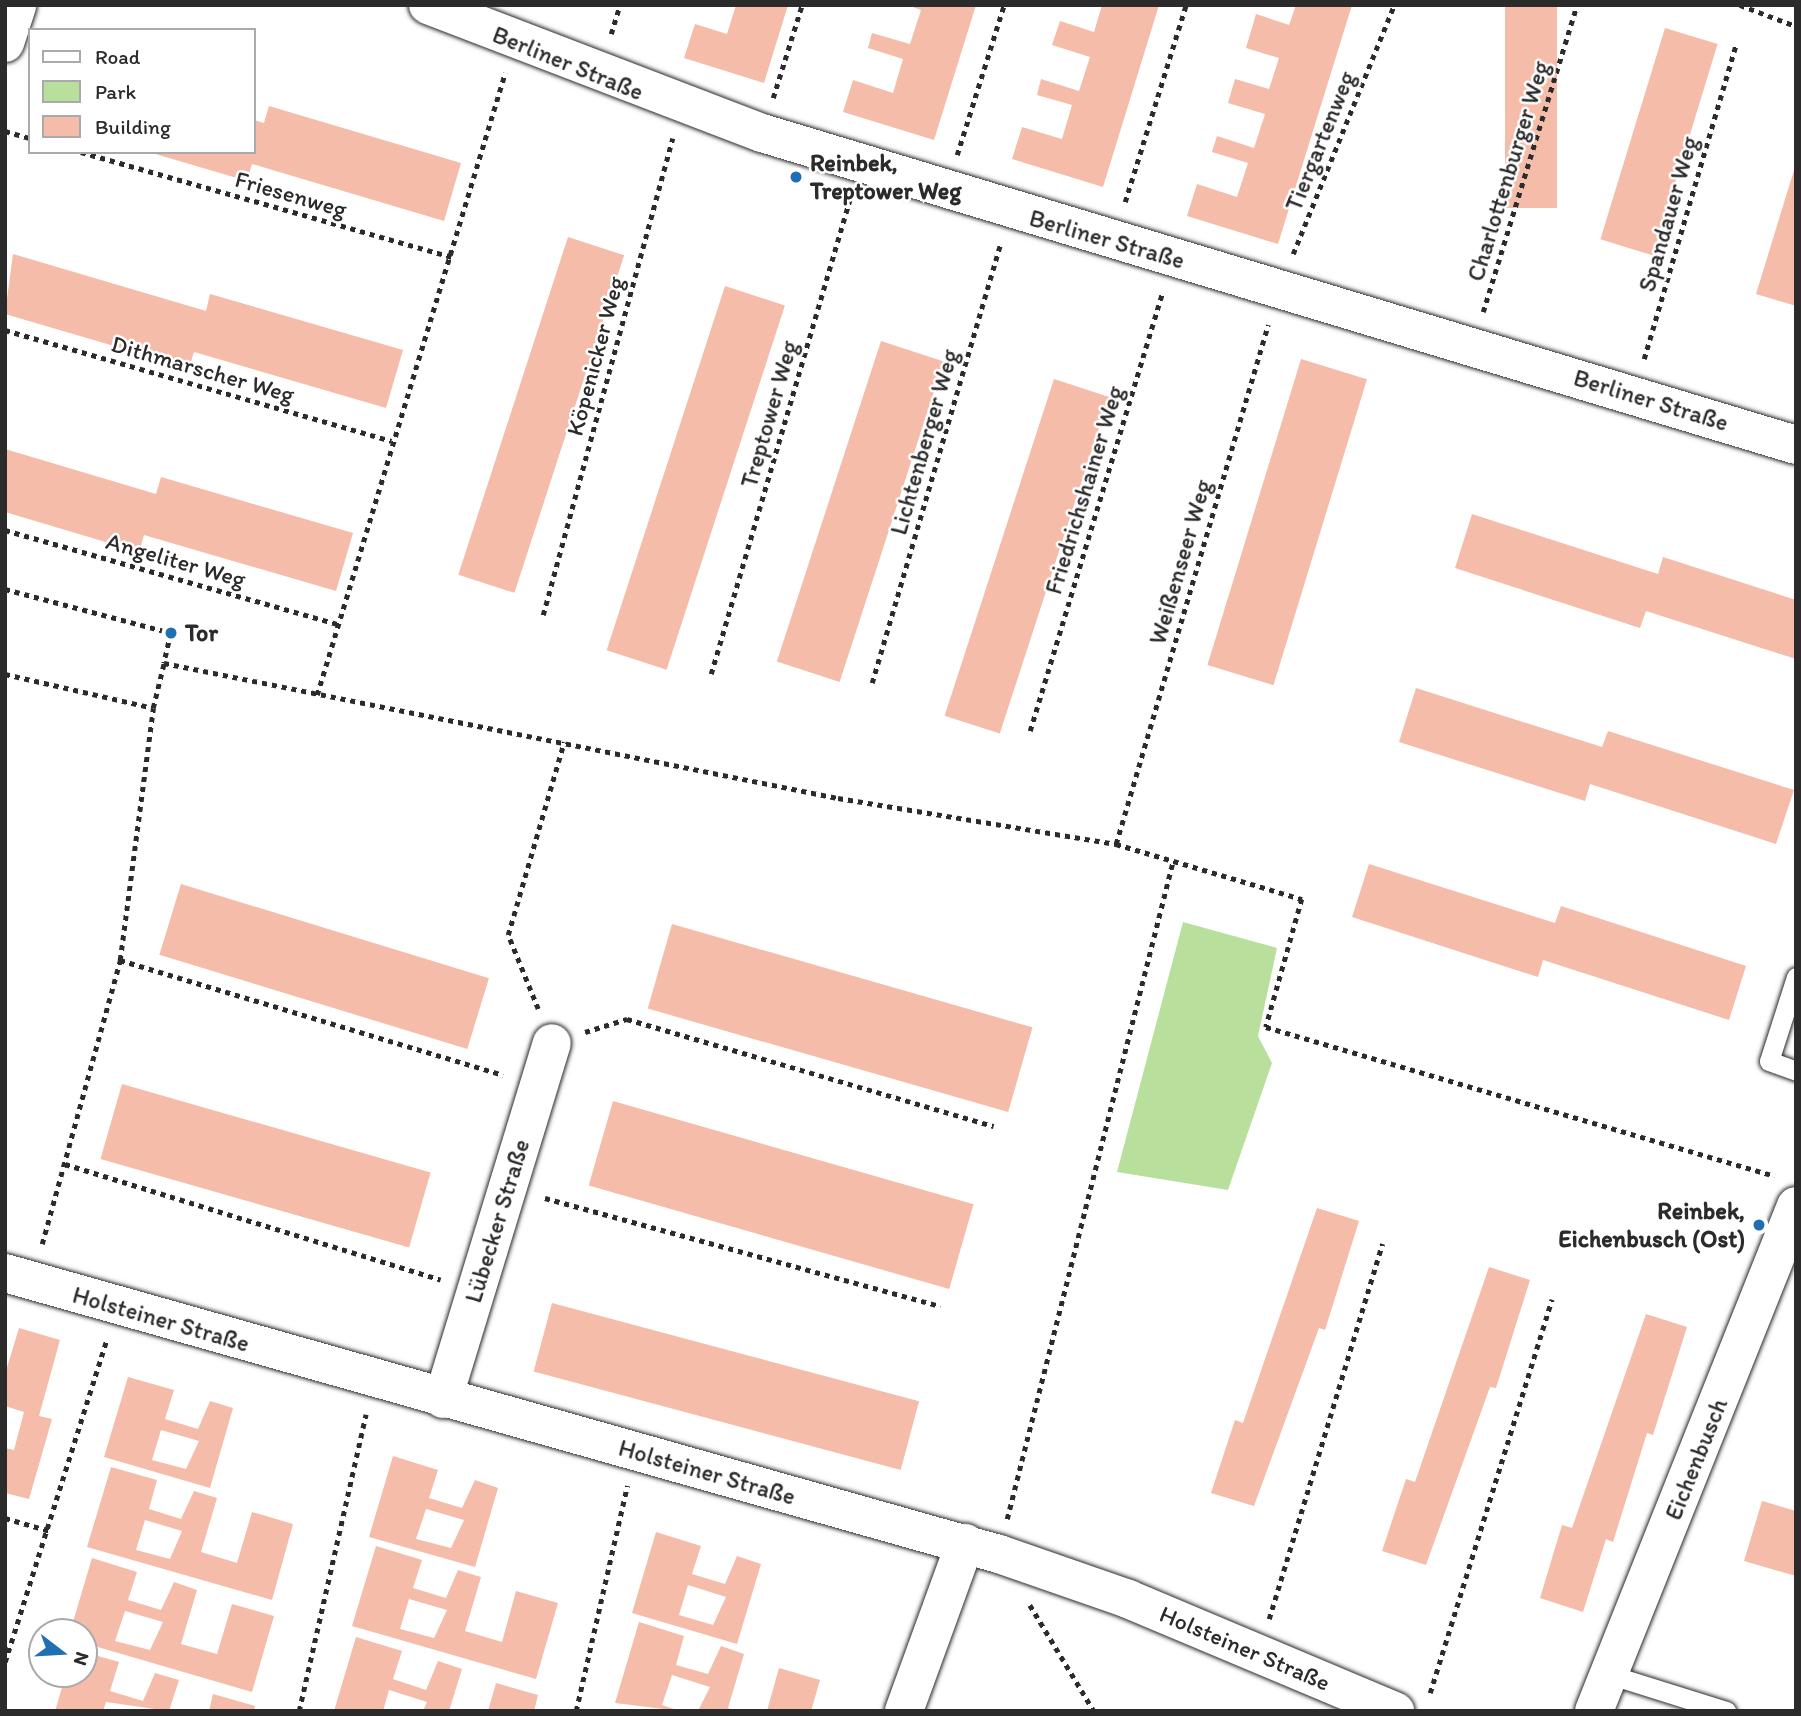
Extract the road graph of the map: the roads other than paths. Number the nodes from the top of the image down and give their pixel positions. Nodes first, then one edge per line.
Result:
1 (17, 5) edge
2 (428, 5) edge
3 (5, 43) edge
4 (1796, 445) edge
5 (1796, 977) edge
6 (552, 1043) road end
7 (1796, 1071) edge
8 (1789, 1192) edge
9 (18, 1277) edge
10 (443, 1399) junction
11 (982, 1549) junction
12 (1608, 1674) junction
13 (1411, 1704) edge
14 (904, 1711) edge
15 (1594, 1711) edge
16 (1726, 1711) edge

1 - 3 street
2 - 4 street, Berliner Straße
5 - 7 lane
6 - 10 street, Lübecker Straße
8 - 12 street, Eichenbusch
9 - 10 street, Holsteiner Straße
10 - 11 street, Holsteiner Straße
11 - 13 street, Holsteiner Straße
11 - 14 street
12 - 15 street, Eichenbusch
12 - 16 lane

